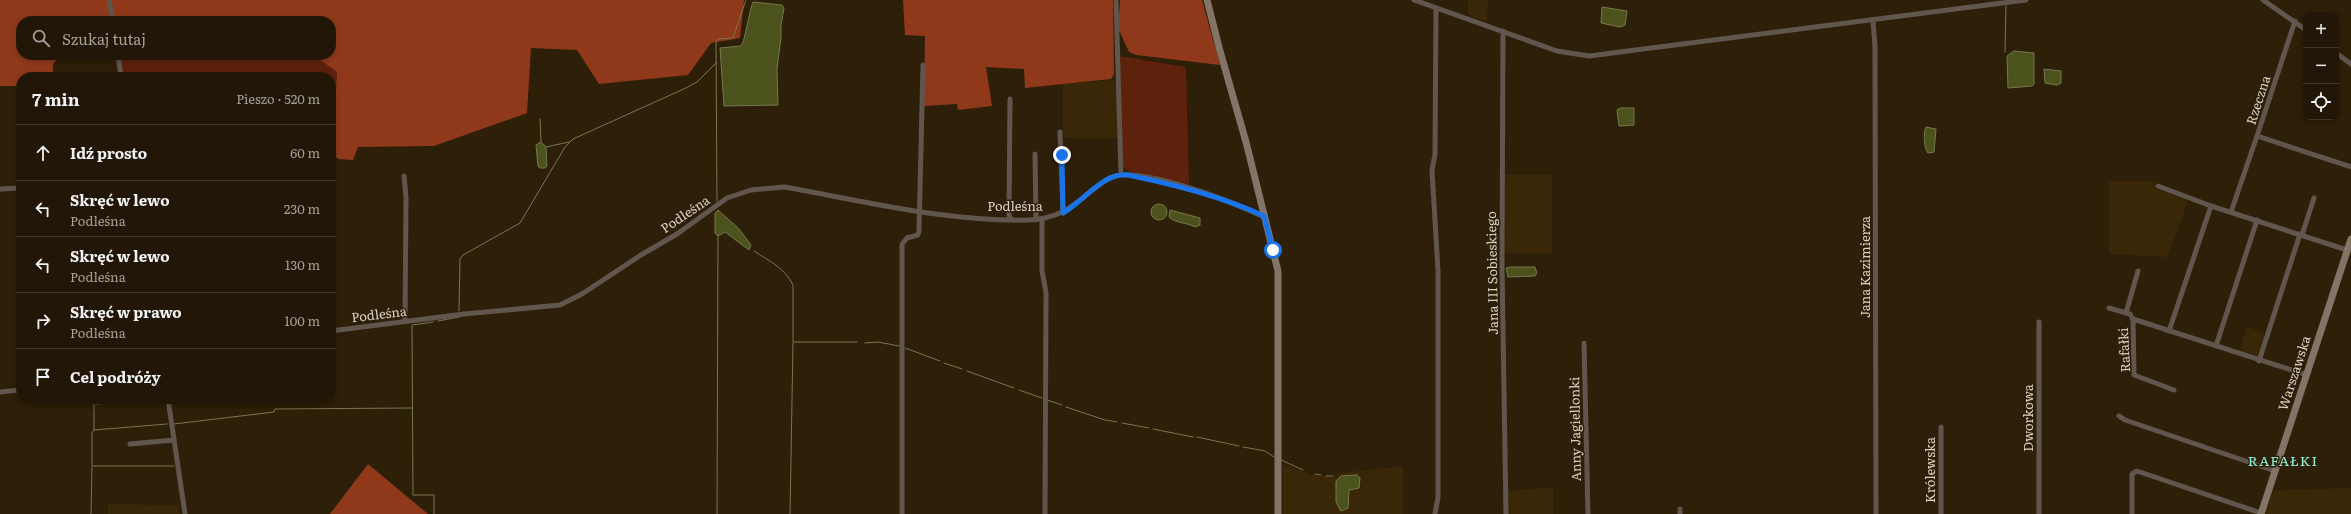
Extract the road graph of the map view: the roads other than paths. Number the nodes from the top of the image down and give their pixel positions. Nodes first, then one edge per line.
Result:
1 (109, 0) edge
2 (1116, 0) edge
3 (1207, 0) edge
4 (1414, 0) edge
5 (2026, 0) edge
6 (2263, 0) edge
7 (1436, 8) junction
8 (111, 16) edge
9 (1873, 20) junction
10 (2295, 21) junction
11 (2303, 28) edge
12 (1503, 31) junction
13 (2339, 55) edge
14 (119, 60) edge
15 (2351, 64) edge
16 (923, 65) dead end
17 (120, 72) edge
18 (1010, 99) dead end
19 (1060, 132) dead end
20 (2257, 136) junction
21 (1035, 154) dead end
22 (2351, 167) edge
23 (1121, 174) junction
24 (404, 176) dead end
25 (2158, 186) dead end
26 (16, 188) edge
27 (0, 189) edge
28 (2314, 198) dead end
29 (2211, 206) junction
30 (2231, 212) junction
31 (921, 213) junction
32 (1063, 213) junction
33 (1264, 216) junction
34 (1042, 218) junction
35 (1011, 219) junction
36 (1036, 219) junction
37 (2257, 220) junction
38 (2301, 235) junction
39 (2351, 239) edge
40 (2347, 250) junction
41 (2138, 271) dead end
42 (2109, 308) dead end
43 (2126, 313) junction
44 (2133, 319) junction
45 (405, 322) junction
46 (2039, 322) dead end
47 (336, 330) edge
48 (2169, 331) junction
49 (1584, 343) dead end
50 (2216, 346) junction
51 (2259, 361) junction
52 (2306, 375) junction
53 (16, 390) edge
54 (2174, 390) dead end
55 (0, 392) edge
56 (169, 404) edge
57 (2120, 416) dead end
58 (1941, 427) dead end
59 (174, 440) junction
60 (130, 444) dead end
61 (2275, 471) junction
62 (184, 514) edge
63 (902, 514) edge
64 (1045, 514) edge
65 (1278, 514) edge
66 (1435, 514) edge
67 (1506, 514) edge
68 (1588, 514) edge
69 (1876, 514) edge
70 (1941, 514) edge
71 (2039, 514) edge
72 (2132, 514) edge
73 (2261, 514) edge

1 - 8 street
2 - 23 street
3 - 33 street
4 - 7 street
5 - 9 street
6 - 10 street
7 - 12 street
7 - 66 street
9 - 12 street
9 - 69 street, Jana Kazimierza
10 - 11 street
10 - 20 street, Rzeczna
12 - 67 street, Jana III Sobieskiego
13 - 15 street
14 - 17 street
16 - 31 street
18 - 35 street
19 - 32 street, Podleśna
20 - 22 street, Rzeczna
20 - 30 street
21 - 36 street
23 - 32 street, Podleśna
23 - 33 street
24 - 45 street
25 - 29 street
26 - 27 street
28 - 38 street
29 - 30 street
29 - 48 street
30 - 37 street
31 - 35 street, Podleśna
31 - 45 street, Podleśna
31 - 63 street
32 - 34 street, Podleśna
33 - 65 street
34 - 36 street, Podleśna
34 - 64 street
35 - 36 street, Podleśna
37 - 38 street
37 - 50 street
38 - 40 street
38 - 51 street
39 - 40 street, Warszawska
40 - 52 street, Warszawska
41 - 43 street
42 - 43 street
43 - 44 street
44 - 48 street, Rafałki
44 - 54 street, Rafałki
45 - 47 street, Podleśna
46 - 71 street, Dworkowa
48 - 50 street, Rafałki
49 - 68 street, Anny Jagiellonki
50 - 51 street, Rafałki
51 - 52 street, Rafałki
52 - 61 street, Warszawska
53 - 55 street
56 - 59 street
57 - 61 street
58 - 70 street, Królewska
59 - 60 street
59 - 62 street
61 - 73 street, Warszawska
72 - 73 street

